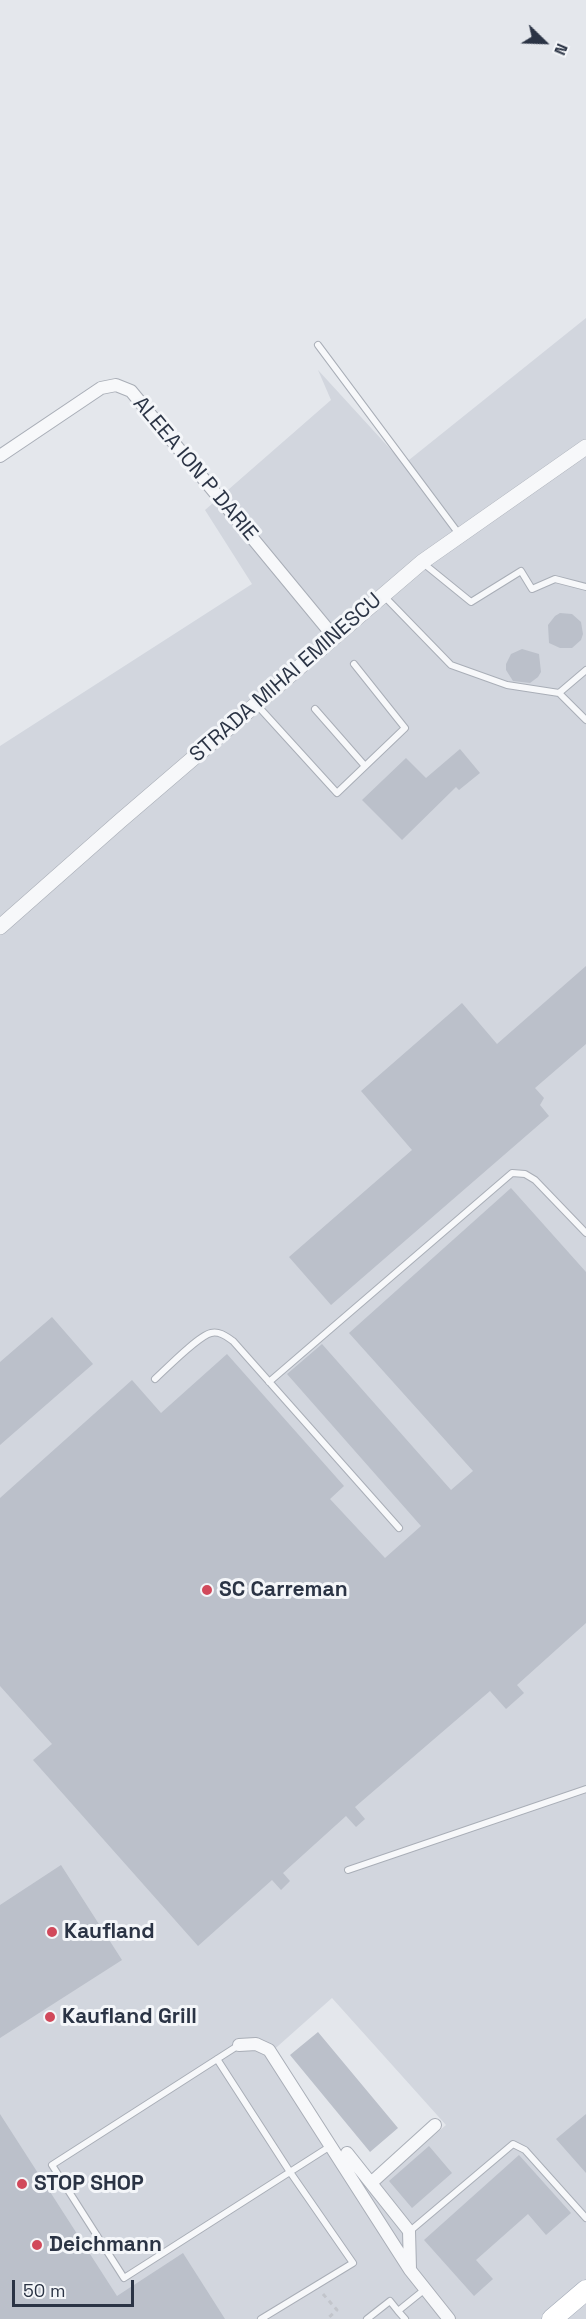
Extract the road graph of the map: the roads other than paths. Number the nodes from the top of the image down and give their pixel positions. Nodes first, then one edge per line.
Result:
1 (318, 345) dead end
2 (586, 447) edge
3 (0, 456) edge
4 (460, 536) junction
5 (422, 562) junction
6 (586, 587) edge
7 (383, 595) junction
8 (334, 637) junction
9 (354, 664) dead end
10 (586, 670) edge
11 (559, 693) junction
12 (256, 704) junction
13 (315, 709) dead end
14 (586, 720) edge
15 (365, 766) junction
16 (0, 927) edge
17 (586, 1233) edge
18 (154, 1379) dead end
19 (269, 1382) junction
20 (399, 1528) dead end
21 (586, 1789) edge
22 (348, 1870) dead end
23 (239, 2045) joint
24 (217, 2059) junction
25 (435, 2125) dead end
26 (329, 2147) junction
27 (347, 2153) dead end
28 (290, 2172) junction
29 (371, 2183) junction
30 (586, 2218) edge
31 (410, 2231) junction
32 (410, 2270) junction
33 (424, 2290) junction
34 (586, 2290) edge
35 (398, 2311) junction
36 (261, 2319) edge
37 (367, 2319) edge
38 (405, 2319) edge
39 (449, 2319) edge
40 (552, 2319) edge

1 - 4 lane
2 - 4 street, STRADA MIHAI EMINESCU
3 - 8 street, ALEEA ION P DARIE
4 - 5 street, STRADA MIHAI EMINESCU
5 - 6 lane
5 - 7 street, STRADA MIHAI EMINESCU
7 - 8 street, STRADA MIHAI EMINESCU
7 - 11 lane
8 - 12 street, STRADA MIHAI EMINESCU
9 - 15 lane
10 - 11 lane
11 - 14 lane
12 - 15 lane
12 - 16 street, STRADA MIHAI EMINESCU
13 - 15 lane
17 - 19 lane
18 - 19 lane
19 - 20 lane
21 - 22 lane
23 - 24 lane
23 - 26 street
24 - 28 lane
24 - 28 lane
25 - 29 street
26 - 28 lane
26 - 32 street
27 - 29 street
28 - 36 lane
29 - 31 street
30 - 31 lane
31 - 32 street
32 - 33 street
33 - 35 lane
33 - 39 street
34 - 40 main road
35 - 37 lane
35 - 38 lane

